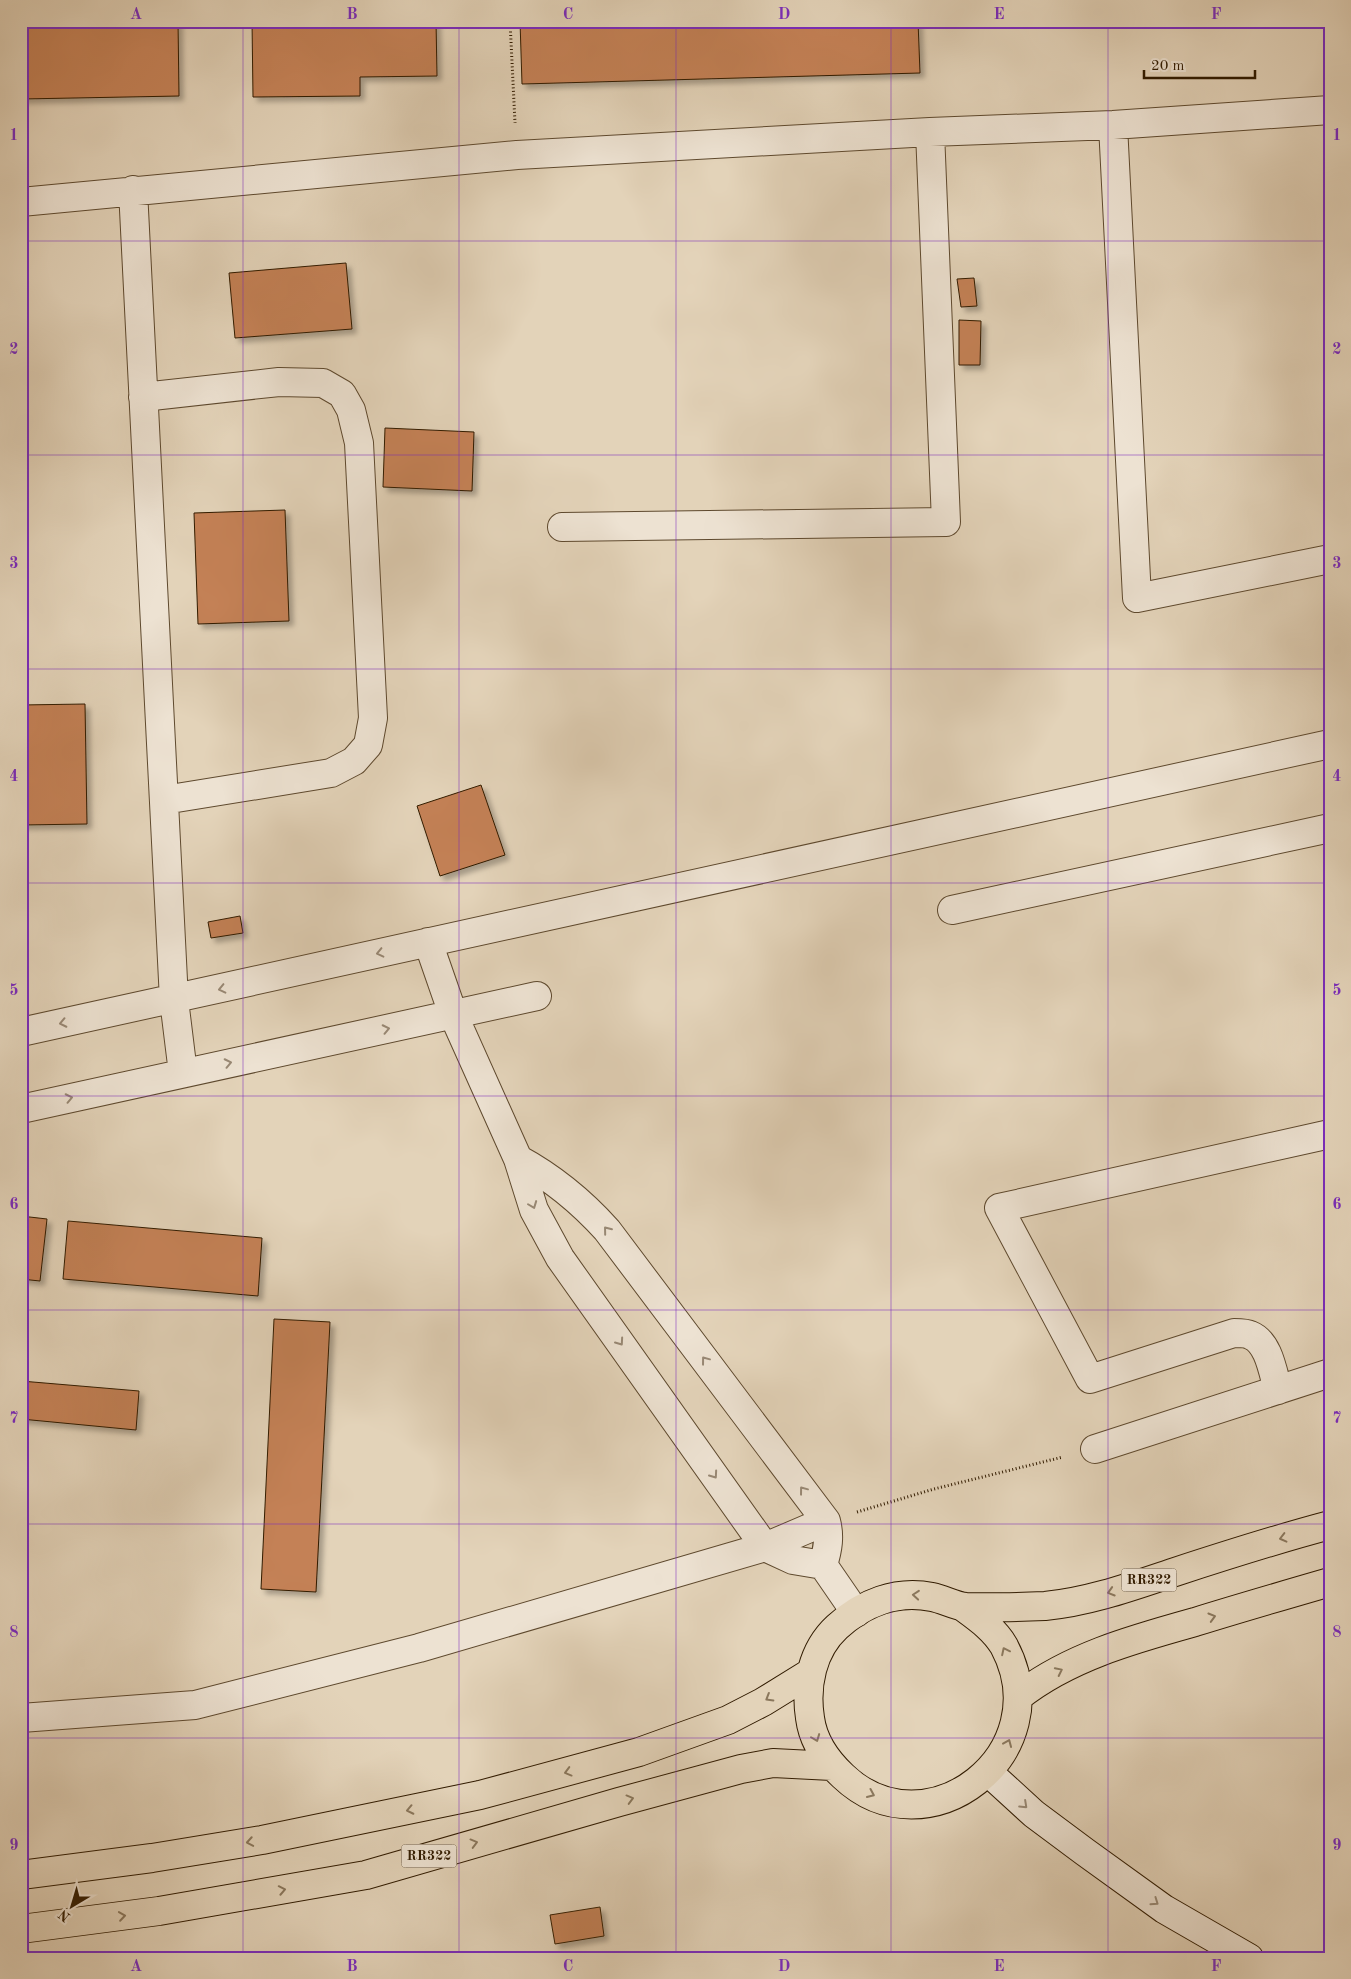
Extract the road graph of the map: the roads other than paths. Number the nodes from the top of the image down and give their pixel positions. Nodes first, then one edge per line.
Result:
1 (1330, 110) edge
2 (1113, 125) junction
3 (930, 132) junction
4 (133, 190) junction
5 (21, 202) edge
6 (144, 397) junction
7 (562, 527) dead end
8 (1330, 558) edge
9 (1330, 744) edge
10 (164, 800) junction
11 (1330, 828) edge
12 (952, 910) dead end
13 (428, 942) junction
14 (537, 996) dead end
15 (174, 1000) junction
16 (453, 1014) junction
17 (21, 1032) edge
18 (183, 1073) junction
19 (21, 1109) edge
20 (1330, 1134) edge
21 (518, 1159) junction
22 (1330, 1373) edge
23 (1278, 1390) junction
24 (1096, 1449) road end
25 (826, 1521) junction
26 (1330, 1526) edge
27 (765, 1548) junction
28 (823, 1564) junction
29 (1330, 1582) edge
30 (963, 1607) junction
31 (856, 1612) junction
32 (810, 1673) junction
33 (1018, 1697) junction
34 (21, 1718) edge
35 (832, 1766) junction
36 (988, 1772) junction
37 (21, 1875) edge
38 (21, 1929) edge
39 (1249, 1958) edge

1 - 2 street
2 - 3 street
2 - 8 street
3 - 4 street
3 - 7 street
4 - 5 street
4 - 6 street
6 - 10 street
6 - 10 street
9 - 13 street
10 - 15 street
11 - 12 street
13 -> 15 street
13 - 16 street
14 - 16 street
15 -> 17 street
15 - 18 street
18 -> 16 street
16 - 21 street
19 -> 18 street
20 - 23 street
25 -> 21 street
21 -> 27 street
22 - 23 street
23 - 24 street
25 - 27 street
25 - 28 street
26 -> 30 main road, RR322
27 - 28 street
27 - 34 street
28 - 31 street
33 -> 29 main road
30 -> 31 main road, RR322
33 -> 30 main road, RR322
31 - 32 main road, RR322
32 -> 35 main road, RR322
32 -> 37 main road
36 -> 33 main road, RR322
35 -> 36 main road, RR322
38 -> 35 main road, RR322
36 -> 39 street

